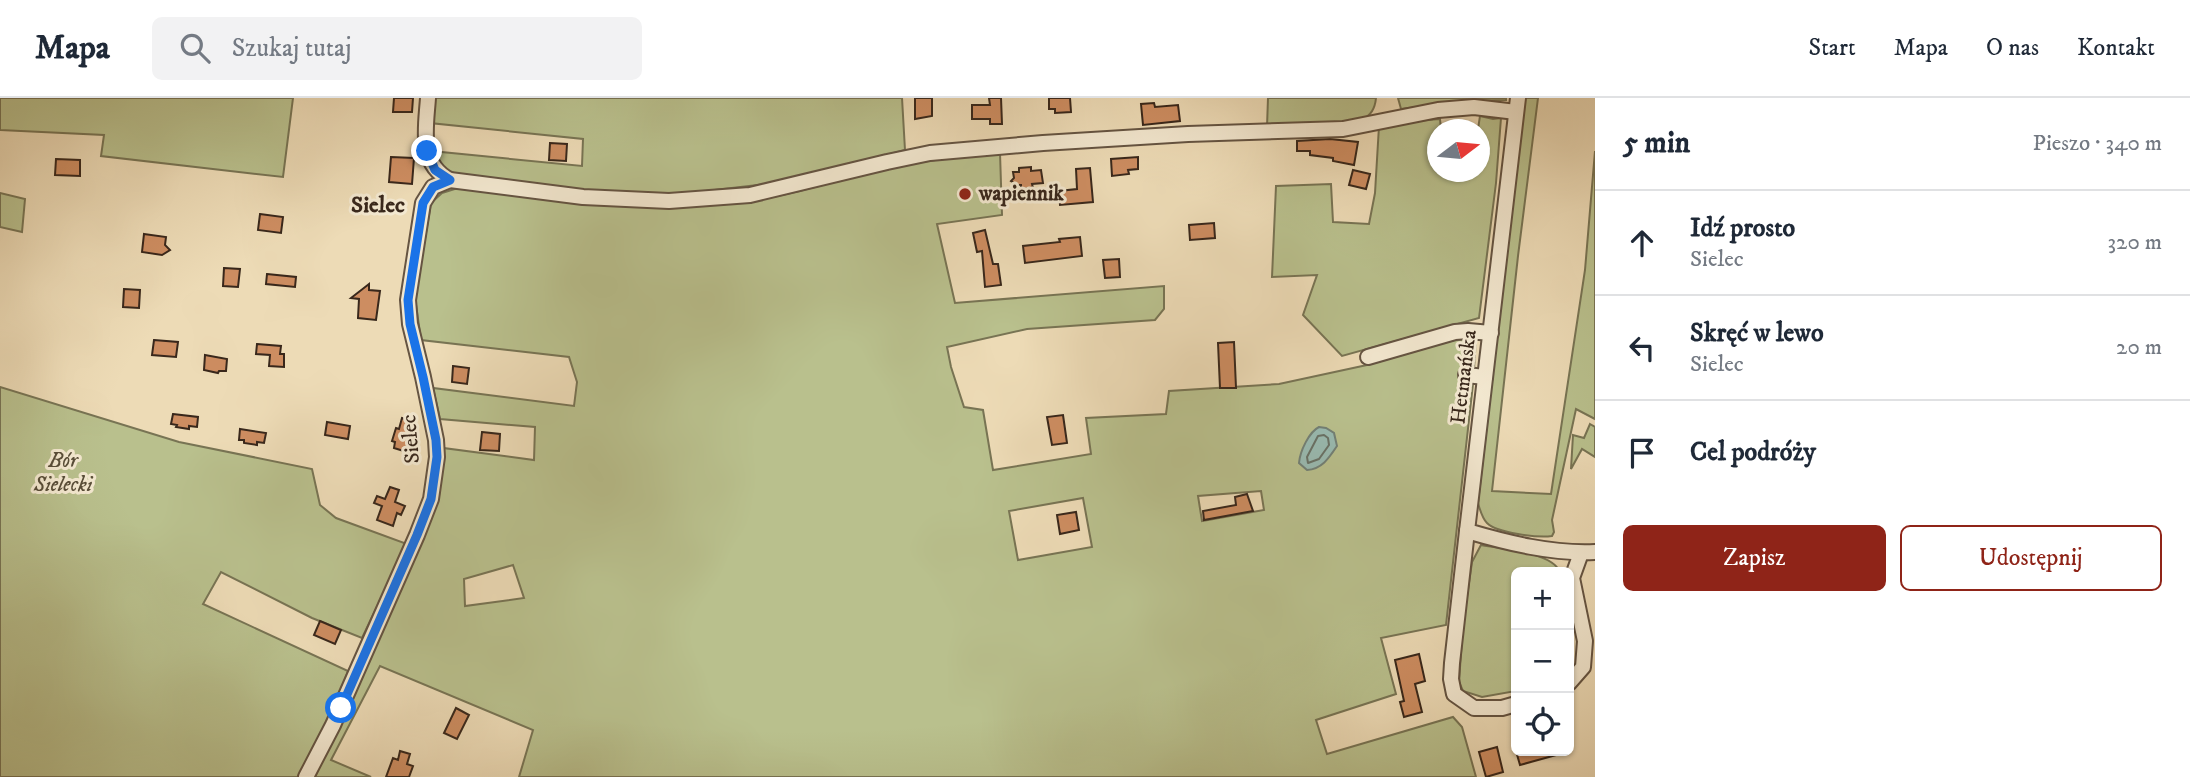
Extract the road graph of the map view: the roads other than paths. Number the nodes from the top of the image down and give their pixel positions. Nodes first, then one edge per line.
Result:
1 (428, 98) edge
2 (1517, 105) edge
3 (450, 180) junction
4 (1491, 333) junction
5 (1368, 357) dead end
6 (1466, 375) dead end
7 (1485, 377) junction
8 (1467, 531) junction
9 (1588, 553) edge
10 (1574, 678) edge
11 (1511, 705) edge
12 (306, 777) edge

1 - 3 street
2 - 3 street
2 - 4 street, Hetmańska
3 - 12 street, Sielec
4 - 5 street
4 - 7 street, Hetmańska
6 - 7 street
7 - 8 street, Hetmańska
8 - 9 street
8 - 11 street, Hetmańska
9 - 10 street

